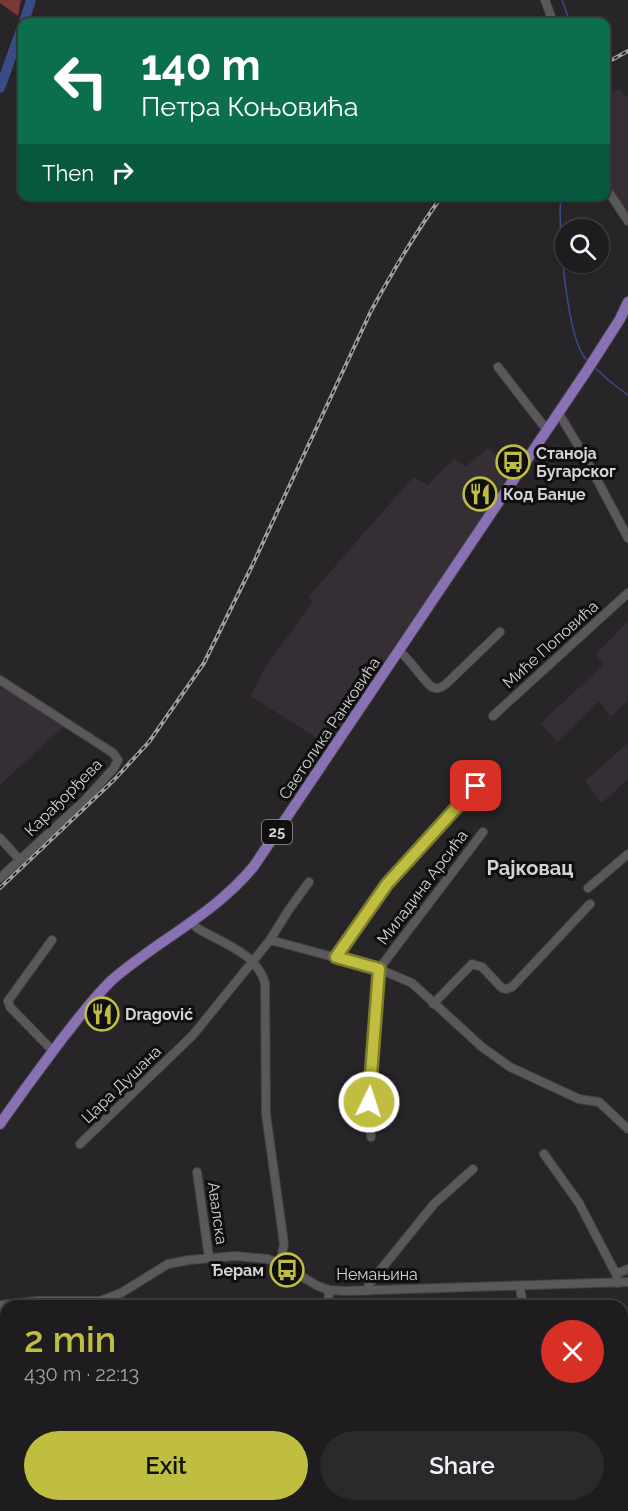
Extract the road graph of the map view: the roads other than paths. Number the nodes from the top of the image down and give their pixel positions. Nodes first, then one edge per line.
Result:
1 (545, 0) edge
2 (552, 18) edge
3 (610, 194) edge
4 (628, 221) edge
5 (628, 302) edge
6 (625, 314) edge
7 (498, 367) dead end
8 (558, 412) junction
9 (546, 429) junction
10 (628, 538) edge
11 (628, 593) edge
12 (500, 632) dead end
13 (399, 651) junction
14 (0, 680) edge
15 (493, 716) dead end
16 (489, 771) dead end
17 (483, 832) dead end
18 (0, 838) edge
19 (628, 854) edge
20 (20, 860) junction
21 (0, 878) edge
22 (309, 882) dead end
23 (588, 888) dead end
24 (590, 903) dead end
25 (191, 922) junction
26 (52, 940) dead end
27 (270, 940) junction
28 (336, 957) junction
29 (252, 961) junction
30 (379, 969) junction
31 (433, 1004) junction
32 (54, 1050) junction
33 (0, 1124) edge
34 (628, 1129) edge
35 (371, 1137) dead end
36 (80, 1144) dead end
37 (544, 1154) dead end
38 (473, 1169) dead end
39 (197, 1172) dead end
40 (209, 1258) junction
41 (280, 1264) junction
42 (628, 1269) edge
43 (617, 1278) junction
44 (628, 1282) edge
45 (520, 1287) junction
46 (329, 1290) junction
47 (367, 1291) junction
48 (103, 1300) edge
49 (328, 1300) edge
50 (522, 1300) edge

1 - 2 street
3 - 4 street
5 - 6 main road, Светолика Ранковића / 25
6 - 8 main road, Светолика Ранковића / 25
7 - 9 street
8 - 9 main road, Светолика Ранковића / 25
8 - 10 street
9 - 13 main road, Светолика Ранковића / 25
11 - 15 street, Миће Поповића
12 - 13 street
13 - 25 main road, Светолика Ранковића / 25
14 - 20 street, Карађорђева
16 - 28 street
17 - 30 street, Миладина Арсића
18 - 20 street
19 - 23 street
20 - 21 street, Карађорђева
22 - 27 street, Цара Душана
24 - 31 street
25 - 29 street
25 - 32 main road, Светолика Ранковића / 25
26 - 32 street
27 - 28 street
27 - 29 street, Цара Душана
28 - 30 street
29 - 36 street, Цара Душана
29 - 41 street
30 - 31 street
30 - 35 street, Миладина Арсића
31 - 34 street
32 - 33 main road, Светолика Ранковића / 25
37 - 43 street
38 - 47 street
39 - 40 street, Авалска
40 - 41 street, Немањина
40 - 48 street, Немањина
41 - 46 street, Немањина
42 - 43 street
43 - 44 street, Немањина
43 - 45 street, Немањина
45 - 47 street, Немањина
45 - 50 street
46 - 47 street, Немањина
46 - 49 street

